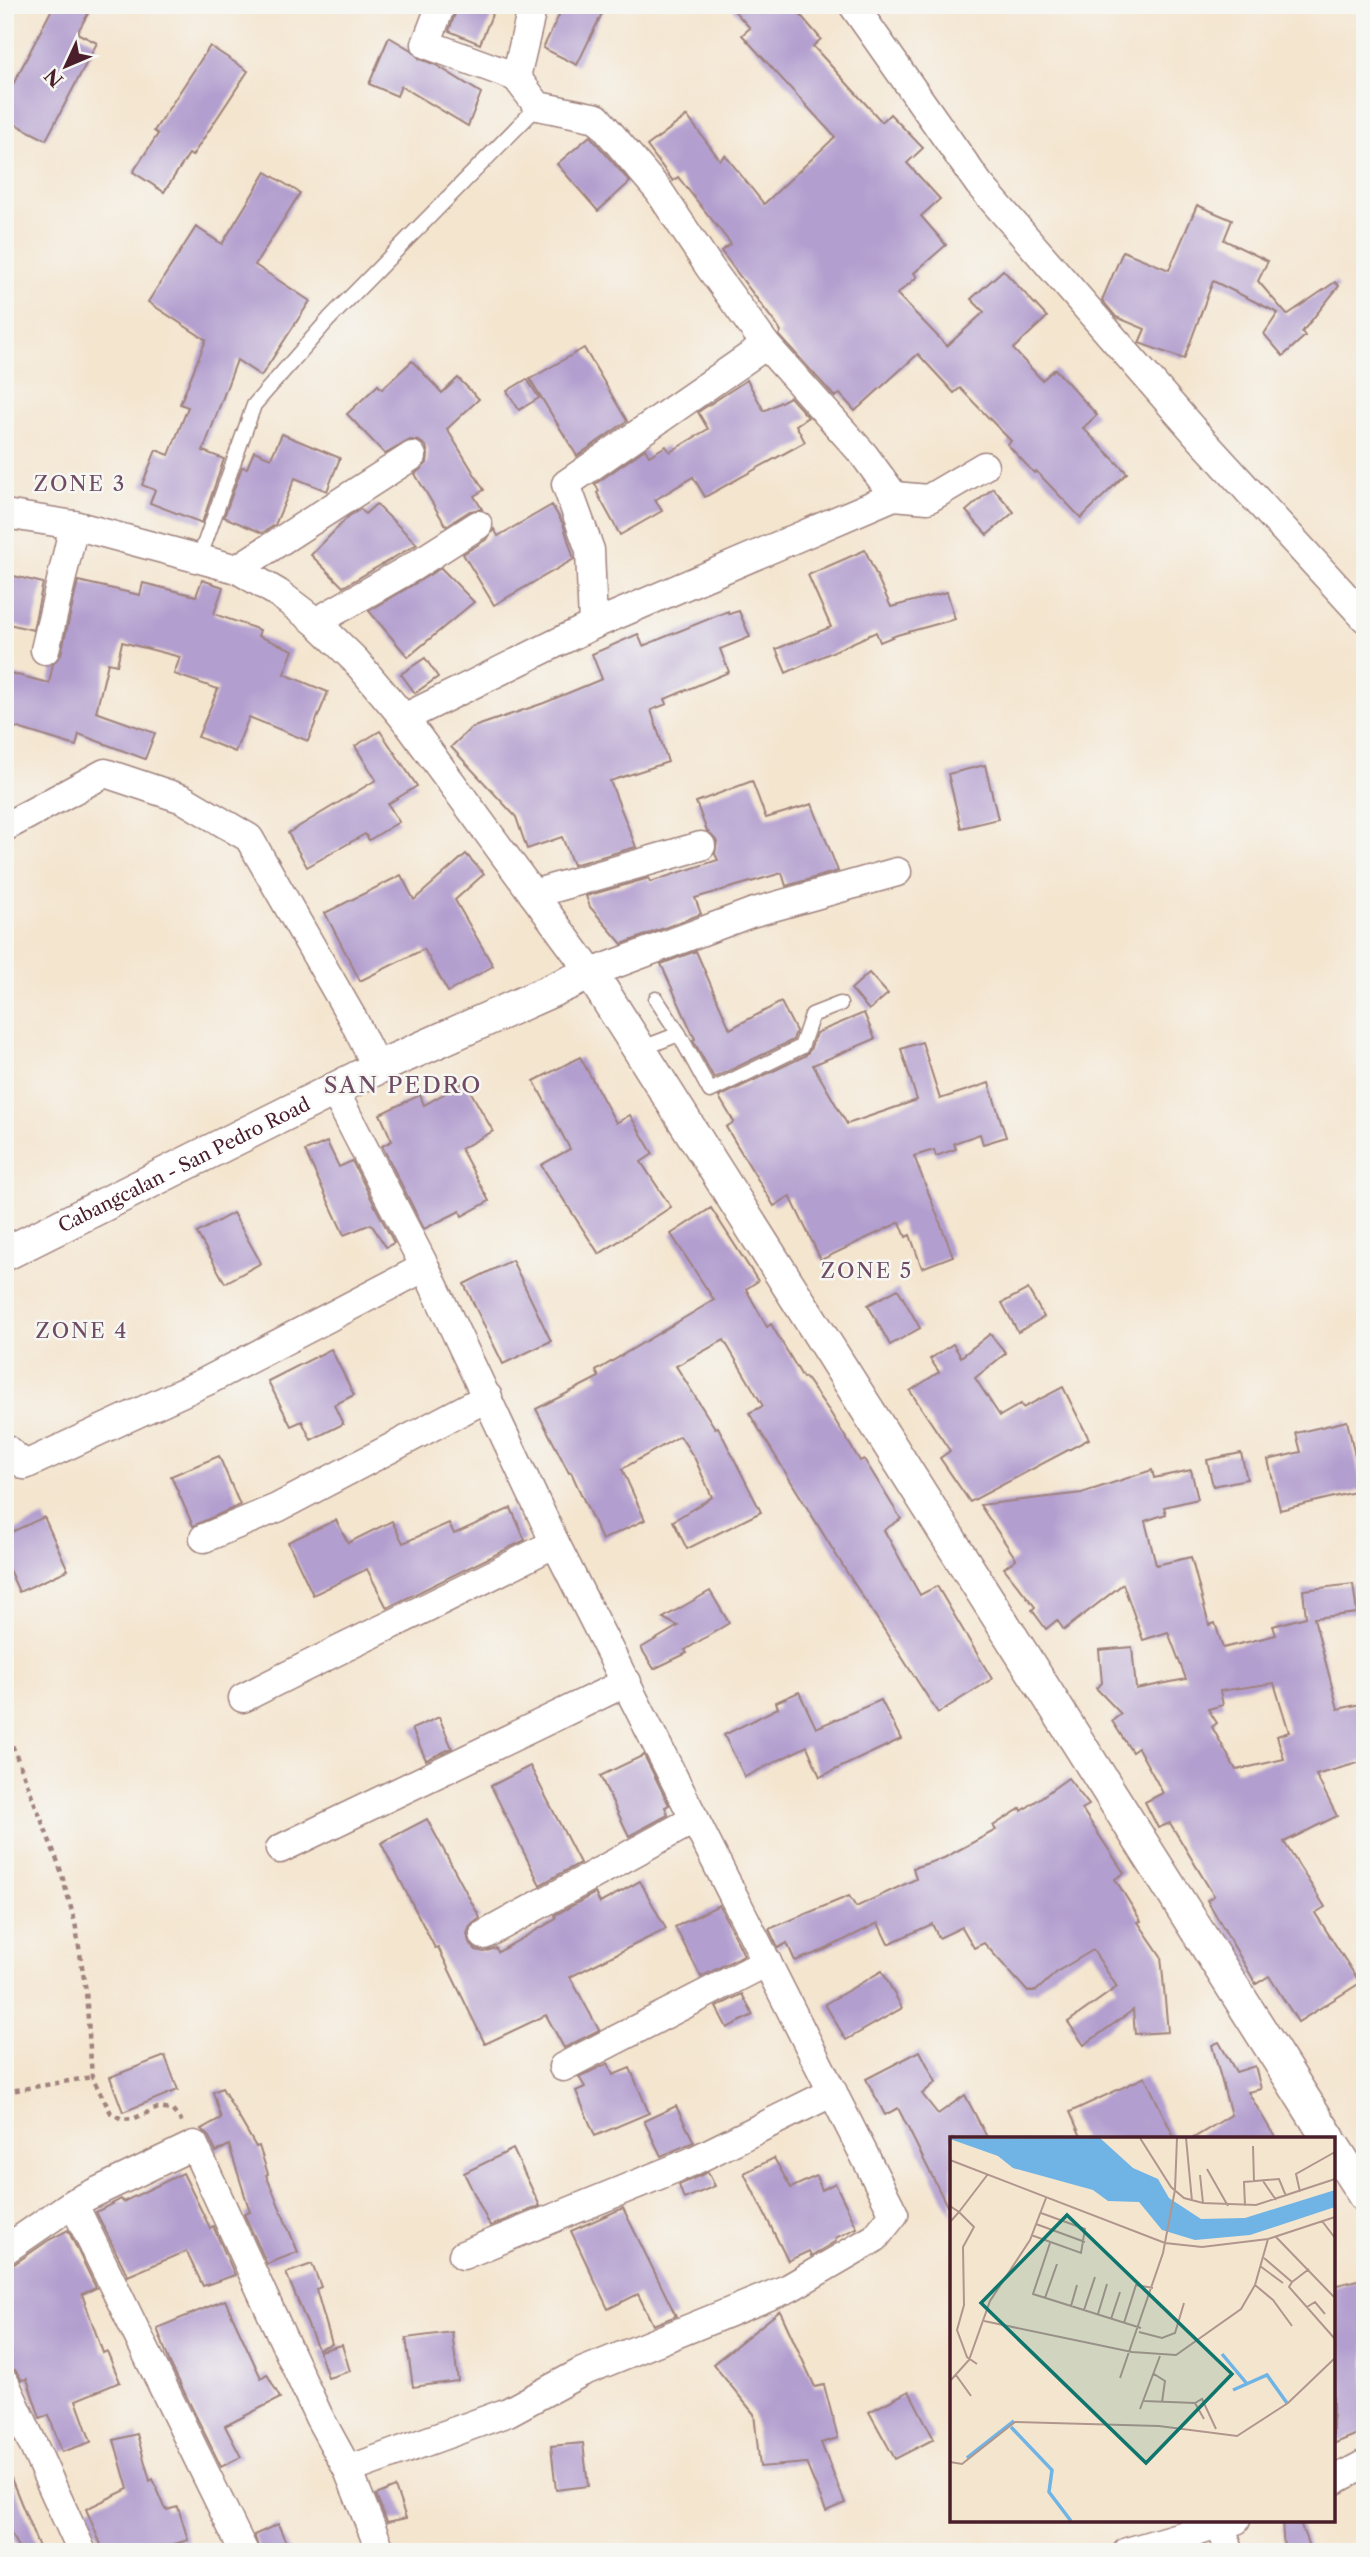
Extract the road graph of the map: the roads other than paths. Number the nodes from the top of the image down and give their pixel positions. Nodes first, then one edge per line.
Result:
1 (441, 5) edge
2 (533, 5) edge
3 (853, 5) edge
4 (516, 77) junction
5 (538, 106) junction
6 (766, 345) junction
7 (412, 456) dead end
8 (985, 466) dead end
9 (894, 496) junction
10 (5, 514) edge
11 (74, 525) junction
12 (478, 525) dead end
13 (200, 559) junction
14 (237, 569) junction
15 (1365, 618) edge
16 (316, 622) junction
17 (593, 625) junction
18 (45, 650) dead end
19 (404, 718) junction
20 (5, 827) edge
21 (701, 846) dead end
22 (897, 872) dead end
23 (533, 894) junction
24 (591, 973) junction
25 (656, 999) dead end
26 (840, 1004) dead end
27 (679, 1034) junction
28 (640, 1049) junction
29 (377, 1068) junction
30 (334, 1090) junction
31 (5, 1254) edge
32 (425, 1267) junction
33 (488, 1397) junction
34 (5, 1448) edge
35 (204, 1538) dead end
36 (555, 1543) junction
37 (627, 1682) junction
38 (243, 1698) dead end
39 (695, 1819) junction
40 (280, 1849) dead end
41 (484, 1935) dead end
42 (767, 1962) junction
43 (563, 2067) dead end
44 (833, 2092) junction
45 (1328, 2137) edge
46 (1335, 2149) edge
47 (1365, 2196) edge
48 (73, 2203) junction
49 (5, 2250) edge
50 (463, 2255) dead end
51 (5, 2383) edge
52 (1365, 2464) edge
53 (348, 2470) junction
54 (1335, 2480) edge
55 (1228, 2523) edge
56 (82, 2552) edge
57 (244, 2552) edge
58 (381, 2552) edge
59 (1127, 2552) edge
60 (1230, 2552) edge

1 - 4 street
2 - 4 street
3 - 15 street
4 - 5 street
5 - 6 street
5 - 13 lane
6 - 9 street
6 - 17 street
7 - 14 street
8 - 9 street
9 - 17 street
10 - 11 street
11 - 13 street
11 - 18 street
12 - 16 street
13 - 14 street
14 - 16 street
16 - 19 street
17 - 19 street
19 - 23 street
20 - 29 street
21 - 23 street
22 - 24 street
23 - 24 street
24 - 28 street
24 - 29 street, Cabangcalan - San Pedro Road
25 - 27 lane
26 - 27 lane
27 - 28 lane
28 - 45 street
29 - 30 street, Cabangcalan - San Pedro Road
30 - 31 street, Cabangcalan - San Pedro Road
30 - 32 street
32 - 33 street
32 - 34 street
33 - 35 street
33 - 36 street
36 - 37 street
36 - 38 street
37 - 39 street
37 - 40 street
39 - 41 street
39 - 42 street
42 - 43 street
42 - 44 street
44 - 50 street
44 - 53 street
46 - 47 street
48 - 49 street
48 - 53 street
48 - 57 street
51 - 56 street
52 - 54 street
53 - 58 street
55 - 59 street
55 - 60 street

